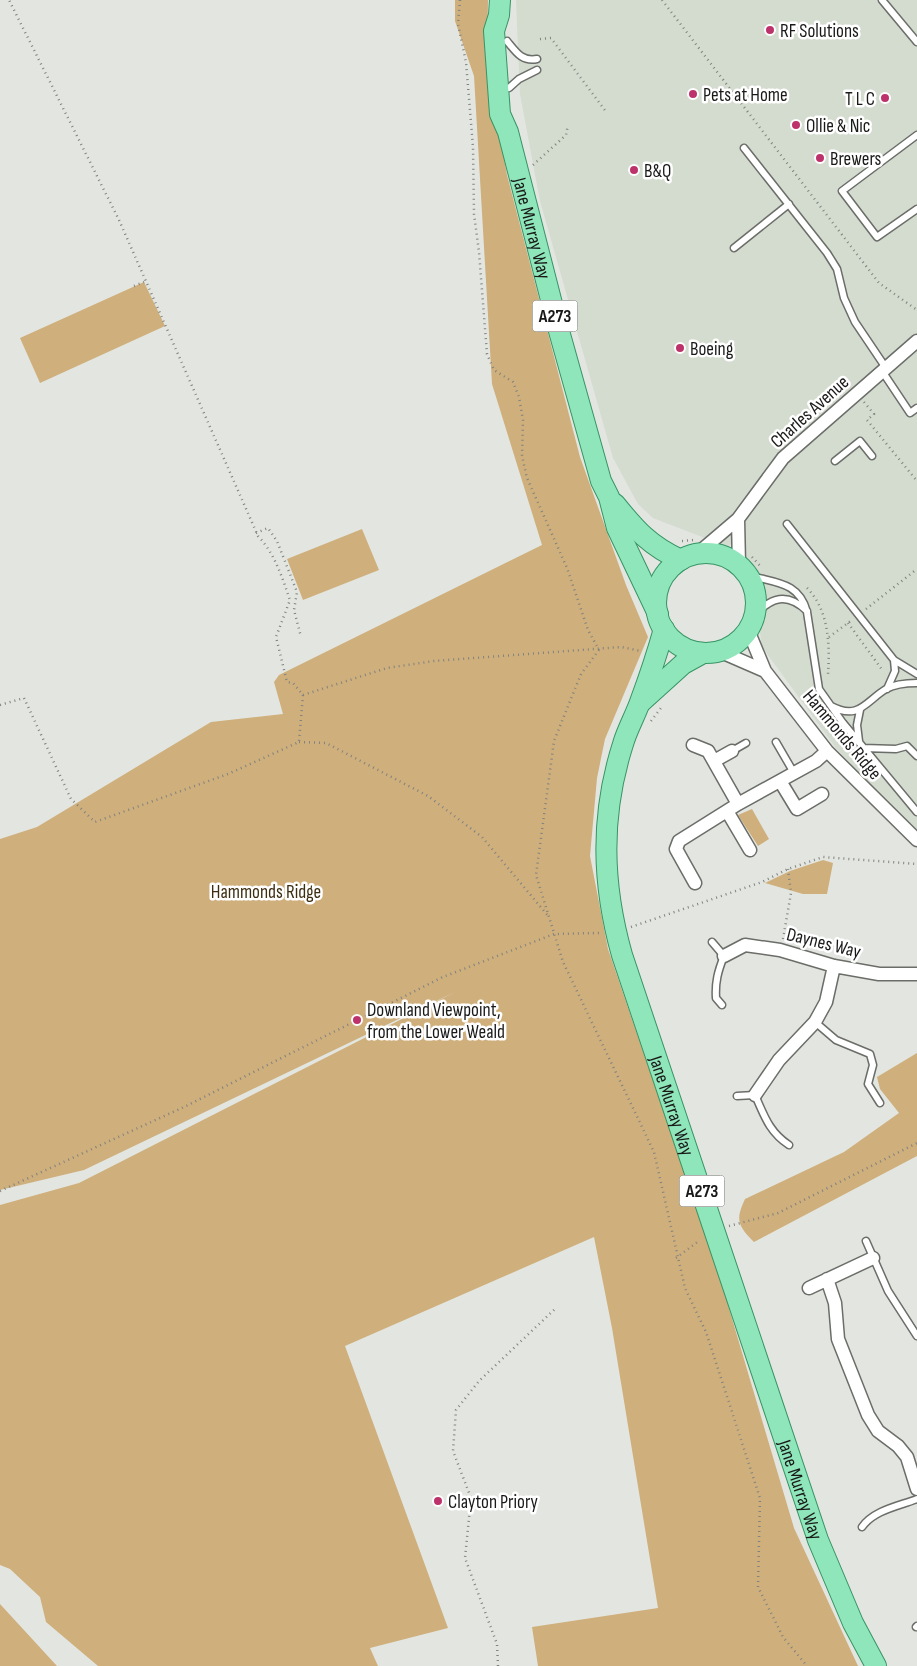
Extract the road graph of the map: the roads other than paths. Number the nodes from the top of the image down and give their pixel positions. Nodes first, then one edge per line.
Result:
1 (882, 0) edge
2 (499, 7) edge
3 (506, 42) junction
4 (917, 42) edge
5 (537, 60) dead end
6 (537, 70) dead end
7 (509, 88) junction
8 (508, 132) junction
9 (917, 134) edge
10 (744, 148) dead end
11 (789, 204) junction
12 (917, 209) edge
13 (734, 248) dead end
14 (917, 341) edge
15 (884, 369) junction
16 (917, 408) edge
17 (872, 456) dead end
18 (835, 461) dead end
19 (609, 497) junction
20 (738, 519) junction
21 (787, 524) dead end
22 (688, 548) junction
23 (751, 566) junction
24 (807, 612) junction
25 (661, 622) junction
26 (752, 623) junction
27 (711, 652) junction
28 (894, 660) junction
29 (765, 670) junction
30 (917, 674) edge
31 (917, 683) edge
32 (887, 689) junction
33 (640, 704) junction
34 (828, 704) junction
35 (860, 710) junction
36 (776, 742) dead end
37 (746, 743) dead end
38 (693, 744) dead end
39 (861, 745) junction
40 (732, 751) joint
41 (828, 751) junction
42 (917, 756) edge
43 (714, 761) junction
44 (794, 773) junction
45 (780, 781) junction
46 (822, 794) dead end
47 (738, 804) junction
48 (727, 812) junction
49 (917, 812) edge
50 (917, 840) edge
51 (750, 850) dead end
52 (696, 883) dead end
53 (712, 942) dead end
54 (724, 956) junction
55 (834, 966) junction
56 (917, 974) edge
57 (722, 1005) dead end
58 (815, 1022) junction
59 (755, 1095) junction
60 (737, 1096) dead end
61 (880, 1103) dead end
62 (789, 1145) dead end
63 (866, 1241) dead end
64 (873, 1258) junction
65 (827, 1279) junction
66 (809, 1288) dead end
67 (917, 1336) edge
68 (916, 1486) edge
69 (917, 1499) edge
70 (862, 1527) dead end
71 (876, 1666) edge

1 - 4 lane
2 - 3 main road, Jane Murray Way / A273
2 - 8 main road, Jane Murray Way / A273
3 - 5 lane
3 - 7 main road, Jane Murray Way / A273
6 - 7 lane
7 - 8 main road, Jane Murray Way / A273
8 - 19 main road, Jane Murray Way / A273
9 - 12 lane
10 - 11 lane
11 - 13 lane
11 - 15 lane
14 - 15 street, Charles Avenue
15 - 16 lane
15 - 20 street, Charles Avenue
17 - 18 lane
19 - 22 main road, Jane Murray Way / A273
19 - 25 main road, Jane Murray Way / A273
20 - 22 street, Charles Avenue
20 - 23 street
21 - 28 lane
22 - 23 main road
22 - 25 main road
23 - 24 lane
23 - 26 main road
24 - 26 lane
24 - 34 lane
25 - 27 main road
25 - 33 main road, Jane Murray Way / A273
26 - 27 main road
26 - 29 street, Hammonds Ridge
27 - 29 street, Hammonds Ridge
27 - 33 main road, Jane Murray Way / A273
28 - 30 lane
28 - 32 lane
29 - 41 street, Hammonds Ridge
31 - 32 lane
32 - 35 lane
33 - 71 main road, Jane Murray Way / A273
34 - 35 lane
34 - 39 lane
35 - 39 lane
36 - 44 lane
37 - 40 lane
38 - 43 street
39 - 42 lane
39 - 49 lane
40 - 43 street
41 - 44 street
41 - 50 street, Hammonds Ridge
43 - 47 street
44 - 45 street
45 - 46 street
45 - 47 street
47 - 48 street
48 - 51 street
48 - 52 street
53 - 54 lane
54 - 55 street, Daynes Way
54 - 57 lane
55 - 56 street, Daynes Way
55 - 58 street
58 - 59 street
58 - 61 lane
59 - 60 lane
59 - 62 lane
63 - 64 lane
64 - 65 street
64 - 67 lane
65 - 66 street
65 - 68 street
69 - 70 lane

